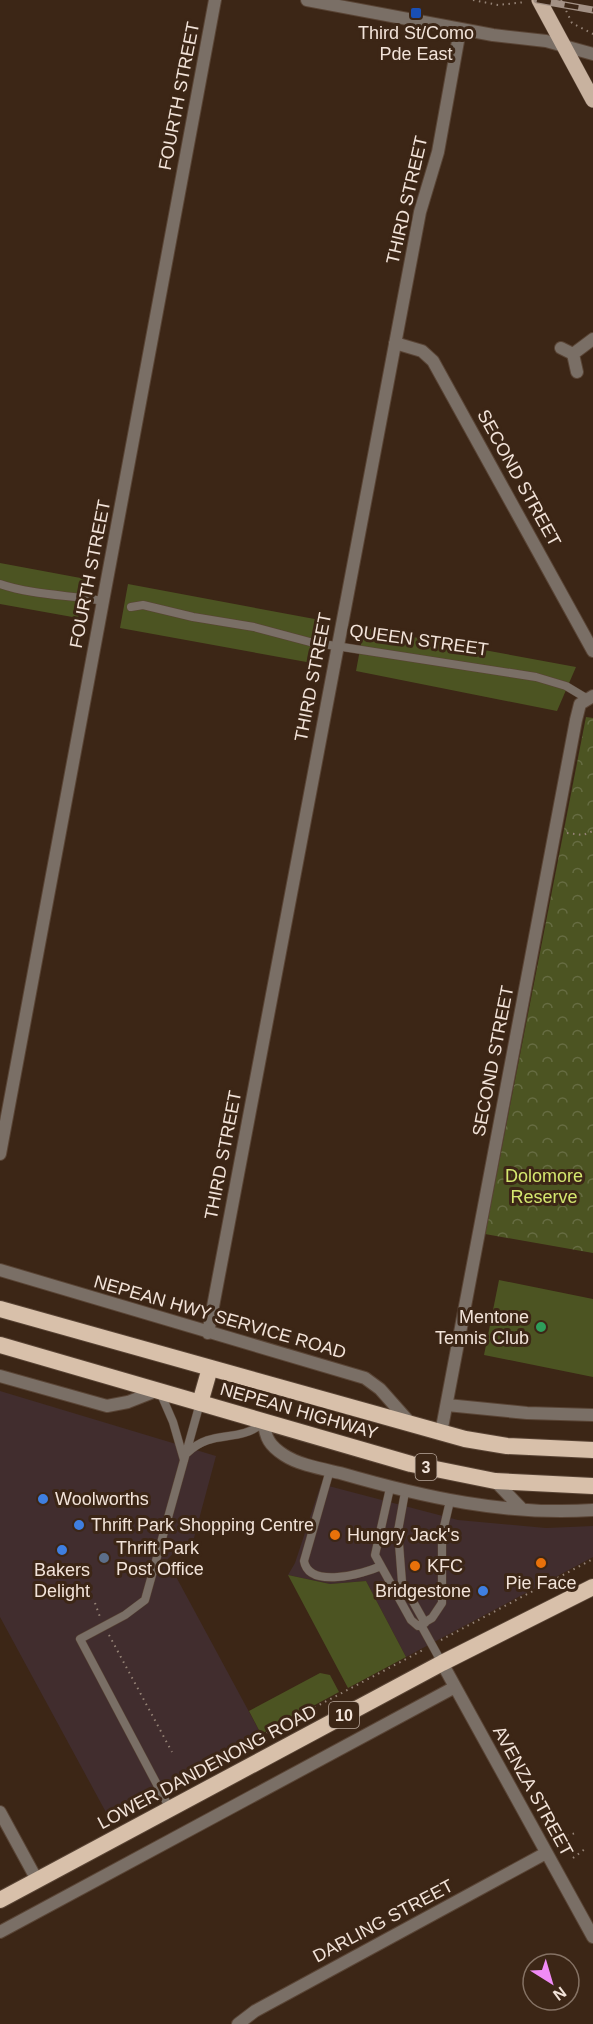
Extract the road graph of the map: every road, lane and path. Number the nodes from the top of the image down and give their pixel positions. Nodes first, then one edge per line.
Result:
1 (215, 0) edge
2 (307, 0) edge
3 (473, 0) edge
4 (561, 0) edge
5 (533, 1) edge
6 (460, 30) junction
7 (593, 34) edge
8 (564, 46) junction
9 (593, 54) edge
10 (593, 100) edge
11 (593, 339) edge
12 (395, 343) junction
13 (561, 348) dead end
14 (573, 354) junction
15 (577, 372) dead end
16 (0, 584) edge
17 (103, 602) junction
18 (131, 607) dead end
19 (338, 647) junction
20 (593, 651) edge
21 (589, 697) edge
22 (555, 831) junction
23 (593, 831) edge
24 (0, 1154) edge
25 (0, 1270) edge
26 (0, 1309) edge
27 (208, 1333) junction
28 (0, 1345) edge
29 (210, 1368) junction
30 (0, 1376) edge
31 (158, 1391) junction
32 (200, 1403) junction
33 (447, 1405) junction
34 (593, 1414) edge
35 (264, 1422) junction
36 (413, 1426) junction
37 (441, 1433) junction
38 (593, 1450) edge
39 (185, 1458) junction
40 (330, 1470) junction
41 (495, 1481) junction
42 (593, 1486) edge
43 (390, 1488) junction
44 (405, 1492) junction
45 (450, 1501) junction
46 (522, 1509) junction
47 (593, 1510) edge
48 (593, 1559) edge
49 (381, 1566) junction
50 (593, 1587) edge
51 (95, 1603) dead end
52 (101, 1619) dead end
53 (423, 1624) junction
54 (108, 1633) dead end
55 (432, 1645) junction
56 (442, 1663) junction
57 (455, 1688) junction
58 (172, 1752) dead end
59 (183, 1773) dead end
60 (170, 1809) junction
61 (0, 1812) edge
62 (576, 1833) dead end
63 (561, 1837) dead end
64 (585, 1849) dead end
65 (546, 1853) junction
66 (573, 1858) dead end
67 (37, 1880) junction
68 (0, 1900) edge
69 (0, 1932) edge
70 (593, 1937) edge
71 (238, 2024) edge

1 - 17 street, FOURTH STREET
2 - 6 street
3 - 5 path
4 - 7 path
5 - 8 main road
6 - 8 street
6 - 12 street, THIRD STREET
8 - 9 street
8 - 10 main road
11 - 14 street
12 - 19 street, THIRD STREET
12 - 20 street, SECOND STREET
13 - 14 street
14 - 15 street
16 - 17 lane
17 - 24 street, FOURTH STREET
18 - 19 lane, QUEEN STREET
19 - 21 lane, QUEEN STREET
19 - 27 street, THIRD STREET
21 - 22 street, SECOND STREET
22 - 23 path
22 - 33 street, SECOND STREET
25 - 27 street, NEPEAN HWY SERVICE ROAD
26 - 29 highway, NEPEAN HIGHWAY / 3
27 - 36 street, NEPEAN HWY SERVICE ROAD
28 - 31 highway, NEPEAN HIGHWAY / 3
29 - 32 highway
29 - 36 highway, NEPEAN HIGHWAY / 3
30 - 31 street
31 - 32 highway, NEPEAN HIGHWAY / 3
31 - 39 lane
32 - 35 highway, NEPEAN HIGHWAY / 3
32 - 39 lane
33 - 34 street
33 - 37 street, SECOND STREET
35 - 39 lane
35 - 40 street
35 - 41 highway, NEPEAN HIGHWAY / 3
36 - 37 highway, NEPEAN HIGHWAY / 3
37 - 38 highway, NEPEAN HIGHWAY / 3
39 - 60 lane
40 - 43 street
40 - 49 lane
41 - 42 highway, NEPEAN HIGHWAY / 3
41 - 46 street
43 - 44 street
43 - 49 lane
44 - 45 street
44 - 53 lane
45 - 46 street
45 - 53 lane
46 - 47 street
48 - 55 path
49 - 53 lane
50 - 56 highway, LOWER DANDENONG ROAD / 10
51 - 52 path
53 - 55 lane
54 - 58 path
55 - 56 lane
55 - 59 path
56 - 57 street, AVENZA STREET
56 - 60 highway, LOWER DANDENONG ROAD / 10
57 - 65 street, AVENZA STREET
57 - 69 street
60 - 67 highway, LOWER DANDENONG ROAD / 10
61 - 67 street
62 - 63 path
64 - 66 path
65 - 70 street, AVENZA STREET
65 - 71 street, DARLING STREET
67 - 68 highway, LOWER DANDENONG ROAD / 10

